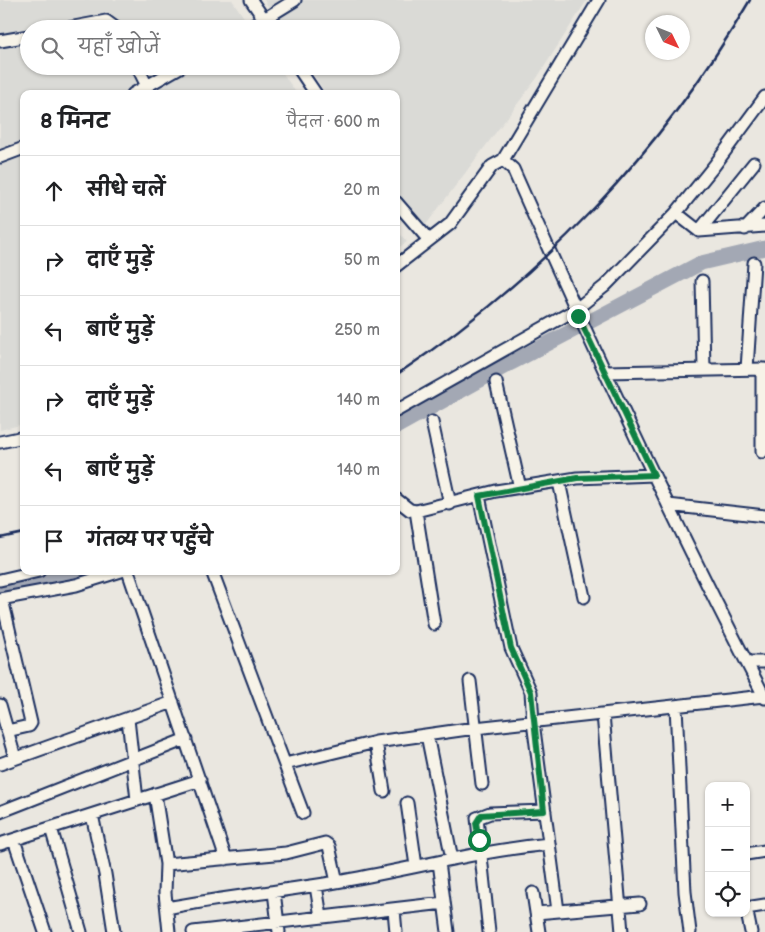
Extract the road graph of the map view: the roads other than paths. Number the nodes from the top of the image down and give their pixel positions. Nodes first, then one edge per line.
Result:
1 (251, 0) edge
2 (295, 0) edge
3 (600, 0) edge
4 (264, 20) edge
5 (272, 20) edge
6 (20, 38) edge
7 (0, 41) edge
8 (142, 75) edge
9 (166, 75) edge
10 (302, 75) edge
11 (147, 86) junction
12 (140, 90) edge
13 (313, 90) edge
14 (765, 97) edge
15 (20, 150) edge
16 (0, 157) edge
17 (503, 160) junction
18 (754, 163) dead end
19 (400, 207) edge
20 (765, 208) edge
21 (676, 213) junction
22 (765, 226) edge
23 (746, 229) junction
24 (699, 231) junction
25 (428, 239) junction
26 (400, 263) edge
27 (754, 263) dead end
28 (702, 281) dead end
29 (577, 313) junction
30 (704, 369) junction
31 (747, 369) junction
32 (763, 369) edge
33 (605, 372) junction
34 (496, 382) dead end
35 (400, 409) edge
36 (432, 422) dead end
37 (20, 438) edge
38 (0, 442) edge
39 (762, 452) dead end
40 (654, 475) junction
41 (559, 482) junction
42 (520, 488) junction
43 (479, 496) junction
44 (400, 502) edge
45 (450, 504) junction
46 (668, 505) junction
47 (416, 511) junction
48 (765, 516) edge
49 (21, 575) edge
50 (108, 575) edge
51 (129, 575) edge
52 (214, 575) edge
53 (0, 580) edge
54 (584, 597) dead end
55 (1, 599) edge
56 (434, 624) dead end
57 (747, 662) junction
58 (765, 662) edge
59 (470, 681) dead end
60 (763, 691) edge
61 (173, 702) junction
62 (0, 705) edge
63 (676, 706) junction
64 (603, 714) junction
65 (128, 719) junction
66 (532, 722) junction
67 (475, 728) junction
68 (7, 731) junction
69 (427, 735) junction
70 (186, 740) junction
71 (376, 742) junction
72 (14, 758) junction
73 (132, 761) junction
74 (0, 764) edge
75 (285, 764) junction
76 (200, 780) junction
77 (482, 784) dead end
78 (384, 791) dead end
79 (155, 794) junction
80 (137, 800) junction
81 (407, 803) dead end
82 (544, 811) junction
83 (0, 812) edge
84 (303, 813) dead end
85 (92, 815) junction
86 (51, 828) junction
87 (14, 840) junction
88 (0, 844) edge
89 (549, 844) junction
90 (765, 851) edge
91 (480, 853) junction
92 (750, 853) edge
93 (226, 859) junction
94 (452, 859) junction
95 (439, 862) junction
96 (166, 864) junction
97 (416, 866) junction
98 (337, 882) junction
99 (316, 886) junction
100 (274, 892) junction
101 (533, 894) dead end
102 (444, 903) junction
103 (640, 904) dead end
104 (765, 905) edge
105 (619, 906) junction
106 (750, 907) edge
107 (166, 908) junction
108 (394, 910) junction
109 (558, 911) junction
110 (536, 913) junction
111 (321, 917) junction
112 (748, 917) edge
113 (278, 927) edge
114 (45, 932) edge
115 (81, 932) edge
116 (114, 932) edge
117 (169, 932) edge
118 (194, 932) edge
119 (396, 932) edge
120 (448, 932) edge
121 (489, 932) edge
122 (539, 932) edge
123 (622, 932) edge
124 (690, 932) edge
125 (751, 932) edge

1 - 4 street
2 - 5 street
3 - 17 street
6 - 7 street
8 - 11 street
9 - 11 street
10 - 13 street
11 - 12 street
14 - 21 street
15 - 16 street
17 - 25 street
17 - 29 street
18 - 24 street
19 - 25 street
20 - 23 street
21 - 24 street
21 - 29 street
22 - 23 street
23 - 24 street
25 - 26 street
27 - 31 street
28 - 30 street
29 - 33 street
29 - 35 street
30 - 31 street
30 - 33 street
31 - 32 street
32 - 39 street
33 - 40 street
34 - 42 street
36 - 45 street
37 - 38 street
40 - 41 street
40 - 46 street
41 - 42 street
41 - 54 street
42 - 43 street
43 - 45 street
43 - 66 street
44 - 47 street
45 - 47 street
46 - 48 street
46 - 57 street
47 - 56 street
49 - 53 street
50 - 55 street
51 - 61 street
52 - 75 street
55 - 68 street
57 - 58 street
57 - 60 street
59 - 67 street
60 - 63 street
61 - 65 street
61 - 70 street
62 - 68 street
63 - 64 street
63 - 124 street
64 - 66 street
64 - 105 street
65 - 72 street
65 - 73 street
66 - 67 street
66 - 82 street
67 - 69 street
67 - 77 street
68 - 72 street
69 - 71 street
69 - 94 street
70 - 73 street
70 - 76 street
71 - 75 street
71 - 78 street
72 - 74 street
73 - 80 street
73 - 83 street
75 - 84 street
76 - 79 street
76 - 93 street
79 - 80 street
79 - 96 street
80 - 85 street
81 - 97 street
82 - 89 street
82 - 91 street
85 - 86 street
85 - 116 street
86 - 87 street
86 - 115 street
87 - 88 street
87 - 114 street
89 - 91 street
89 - 109 street
90 - 92 street
91 - 94 street
91 - 121 street
93 - 96 street
93 - 98 street
94 - 95 street
95 - 97 street
95 - 102 street
96 - 107 street
97 - 98 street
98 - 99 street
99 - 100 street
99 - 111 street
100 - 107 street
100 - 113 street
101 - 110 street
102 - 108 street
102 - 120 street
103 - 105 street
104 - 106 street
105 - 109 street
105 - 123 street
107 - 117 street
108 - 111 street
108 - 119 street
109 - 110 street
110 - 122 street
111 - 113 street
112 - 125 street
113 - 118 street

